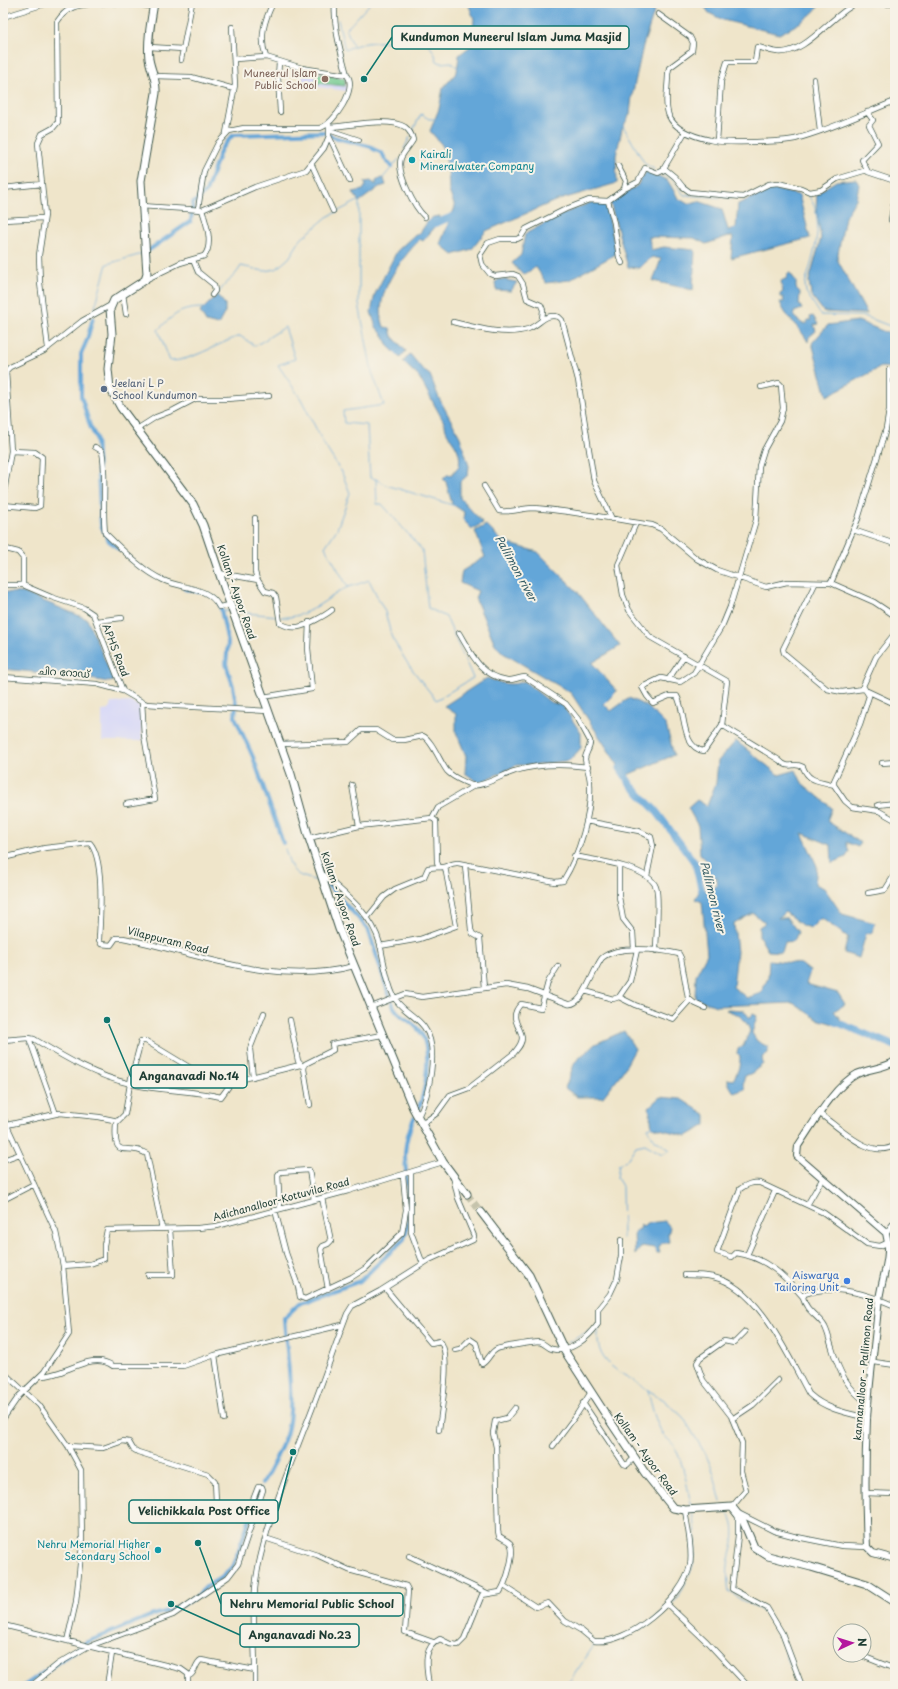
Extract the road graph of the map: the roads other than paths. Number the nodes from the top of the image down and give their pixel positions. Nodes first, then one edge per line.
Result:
1 (48, 3) edge
2 (69, 3) edge
3 (192, 3) edge
4 (273, 3) edge
5 (335, 3) edge
6 (895, 4) edge
7 (154, 5) edge
8 (71, 8) junction
9 (658, 14) dead end
10 (3, 17) edge
11 (232, 27) dead end
12 (149, 47) junction
13 (182, 49) junction
14 (266, 57) junction
15 (235, 59) junction
16 (181, 60) dead end
17 (280, 62) junction
18 (347, 75) junction
19 (154, 76) junction
20 (814, 79) dead end
21 (234, 88) junction
22 (895, 101) edge
23 (280, 112) dead end
24 (867, 112) junction
25 (329, 131) junction
26 (820, 131) junction
27 (685, 132) junction
28 (226, 133) junction
29 (359, 140) dead end
30 (717, 141) junction
31 (312, 165) junction
32 (618, 166) dead end
33 (664, 170) junction
34 (867, 170) junction
35 (350, 181) dead end
36 (895, 181) edge
37 (42, 184) junction
38 (3, 188) edge
39 (624, 189) junction
40 (895, 197) edge
41 (608, 201) junction
42 (142, 206) junction
43 (200, 210) junction
44 (333, 211) dead end
45 (424, 217) dead end
46 (44, 218) junction
47 (3, 220) edge
48 (895, 221) edge
49 (193, 260) junction
50 (622, 264) dead end
51 (145, 280) junction
52 (123, 294) junction
53 (212, 295) dead end
54 (111, 305) junction
55 (126, 314) dead end
56 (542, 319) junction
57 (454, 322) dead end
58 (48, 348) junction
59 (889, 370) dead end
60 (761, 387) dead end
61 (269, 396) dead end
62 (6, 409) edge
63 (137, 429) junction
64 (95, 447) dead end
65 (11, 451) junction
66 (5, 472) edge
67 (484, 486) dead end
68 (3, 498) edge
69 (3, 505) edge
70 (255, 518) dead end
71 (612, 519) junction
72 (636, 523) junction
73 (853, 530) junction
74 (895, 544) edge
75 (3, 545) edge
76 (219, 573) junction
77 (738, 578) junction
78 (258, 580) junction
79 (815, 584) junction
80 (831, 584) junction
81 (3, 585) edge
82 (23, 585) junction
83 (230, 605) junction
84 (332, 610) dead end
85 (895, 616) edge
86 (122, 618) dead end
87 (96, 621) junction
88 (309, 622) junction
89 (459, 633) dead end
90 (895, 633) edge
91 (684, 656) junction
92 (699, 665) junction
93 (3, 677) edge
94 (668, 680) junction
95 (863, 689) junction
96 (122, 691) junction
97 (263, 697) junction
98 (142, 702) junction
99 (895, 704) edge
100 (268, 710) junction
101 (722, 725) junction
102 (280, 744) junction
103 (895, 762) edge
104 (882, 763) dead end
105 (588, 767) junction
106 (352, 785) dead end
107 (834, 785) junction
108 (474, 786) junction
109 (895, 803) edge
110 (126, 804) dead end
111 (878, 805) dead end
112 (432, 818) junction
113 (895, 820) edge
114 (586, 821) junction
115 (360, 826) junction
116 (309, 838) junction
117 (574, 856) junction
118 (3, 858) edge
119 (464, 865) junction
120 (620, 866) junction
121 (439, 867) junction
122 (445, 867) junction
123 (320, 872) junction
124 (895, 874) edge
125 (647, 876) junction
126 (868, 893) dead end
127 (367, 918) junction
128 (380, 946) junction
129 (636, 950) junction
130 (656, 951) junction
131 (354, 966) junction
132 (558, 966) dead end
133 (484, 988) junction
134 (585, 991) junction
135 (545, 994) junction
136 (394, 997) junction
137 (619, 997) junction
138 (690, 1000) junction
139 (371, 1007) junction
140 (705, 1008) dead end
141 (264, 1013) dead end
142 (290, 1020) dead end
143 (382, 1035) junction
144 (29, 1038) junction
145 (3, 1040) edge
146 (895, 1061) edge
147 (302, 1066) junction
148 (253, 1077) junction
149 (232, 1082) junction
150 (130, 1084) junction
151 (310, 1105) dead end
152 (56, 1114) junction
153 (820, 1114) junction
154 (3, 1117) edge
155 (418, 1117) junction
156 (118, 1121) junction
157 (422, 1124) junction
158 (7, 1125) junction
159 (895, 1145) edge
160 (20, 1154) junction
161 (3, 1160) edge
162 (443, 1162) junction
163 (407, 1174) junction
164 (452, 1175) junction
165 (823, 1178) junction
166 (34, 1184) junction
167 (775, 1191) junction
168 (467, 1194) tunnel mouth
169 (322, 1198) junction
170 (3, 1200) edge
171 (314, 1200) junction
172 (807, 1205) junction
173 (278, 1210) junction
174 (481, 1212) tunnel mouth
175 (895, 1221) edge
176 (170, 1228) junction
177 (162, 1229) junction
178 (886, 1232) junction
179 (621, 1240) dead end
180 (889, 1242) junction
181 (748, 1255) junction
182 (423, 1264) junction
183 (63, 1266) junction
184 (148, 1275) dead end
185 (685, 1275) dead end
186 (385, 1288) junction
187 (328, 1289) junction
188 (803, 1298) junction
189 (879, 1299) junction
190 (895, 1306) edge
191 (342, 1325) junction
192 (745, 1332) dead end
193 (454, 1350) dead end
194 (564, 1350) junction
195 (215, 1356) junction
196 (874, 1362) junction
197 (895, 1364) edge
198 (3, 1372) edge
199 (40, 1376) junction
200 (778, 1380) dead end
201 (26, 1391) junction
202 (591, 1392) junction
203 (583, 1403) junction
204 (869, 1404) junction
205 (515, 1408) dead end
206 (868, 1418) junction
207 (3, 1419) edge
208 (224, 1419) dead end
209 (732, 1420) junction
210 (439, 1430) dead end
211 (68, 1446) junction
212 (553, 1446) dead end
213 (635, 1458) junction
214 (865, 1493) junction
215 (895, 1494) edge
216 (732, 1507) junction
217 (685, 1510) junction
218 (738, 1513) junction
219 (265, 1538) junction
220 (867, 1547) junction
221 (409, 1556) dead end
222 (895, 1559) edge
223 (504, 1586) junction
224 (487, 1593) junction
225 (895, 1602) edge
226 (667, 1604) junction
227 (3, 1625) edge
228 (67, 1641) junction
229 (433, 1642) junction
230 (86, 1646) junction
231 (112, 1653) junction
232 (872, 1660) edge
233 (895, 1669) edge
234 (255, 1670) junction
235 (189, 1676) junction
236 (32, 1686) edge
237 (107, 1686) edge
238 (188, 1686) edge
239 (255, 1686) edge
240 (429, 1686) edge
241 (748, 1686) edge
242 (802, 1686) edge

1 - 10 street
2 - 8 street
3 - 13 street
4 - 14 street
5 - 18 street
6 - 30 street
7 - 8 street
7 - 12 main road
8 - 37 street
9 - 27 street
11 - 15 street
12 - 13 street
12 - 19 main road
13 - 16 street
14 - 15 street
14 - 17 street
15 - 21 street
17 - 18 street
17 - 23 street
18 - 25 street
19 - 21 street
19 - 42 main road
20 - 26 street
21 - 28 street
22 - 24 street
24 - 26 street
24 - 34 street
25 - 28 street
25 - 29 street
25 - 31 street
25 - 35 street
25 - 45 street
26 - 30 street
27 - 30 street
27 - 33 street
28 - 43 street
31 - 43 street
31 - 44 street
32 - 39 street
33 - 34 street
33 - 39 street
34 - 36 street
37 - 38 street
37 - 46 street
39 - 41 street
40 - 48 street
41 - 50 street
41 - 56 street
42 - 43 street
42 - 51 main road
43 - 49 street
46 - 47 street
46 - 58 street
49 - 51 street
49 - 53 street
51 - 52 main road
52 - 54 main road
52 - 55 street
54 - 58 street
54 - 63 main road, Kollam - Ayoor Road
56 - 57 street
56 - 71 street
58 - 62 street
59 - 73 street
60 - 77 street
61 - 63 street
62 - 65 street
63 - 76 main road, Kollam - Ayoor Road
64 - 83 street
65 - 66 street
65 - 69 street
66 - 68 street
67 - 71 street
70 - 78 street
71 - 72 street
72 - 77 street
72 - 91 street
73 - 74 street
73 - 80 street
75 - 82 street
76 - 78 street
76 - 83 main road, Kollam - Ayoor Road
77 - 79 street
77 - 92 street
78 - 88 street
79 - 80 street
79 - 95 street
80 - 85 street
81 - 82 street
82 - 87 street, APHS Road
83 - 97 main road, Kollam - Ayoor Road
84 - 88 street
86 - 87 street
87 - 96 street, APHS Road
88 - 97 street
89 - 105 street
90 - 95 street
91 - 92 street
91 - 94 street
92 - 94 street
92 - 101 street
93 - 96 street, ചിറ റോഡ്
94 - 101 street
95 - 99 street
95 - 107 street
96 - 98 street, APHS Road
97 - 100 main road, Kollam - Ayoor Road
98 - 100 street, APHS Road
98 - 110 street
100 - 102 main road, Kollam - Ayoor Road
101 - 107 street
102 - 108 street
102 - 116 main road, Kollam - Ayoor Road
103 - 104 street
105 - 108 street
105 - 114 street
106 - 115 street
107 - 113 street
108 - 112 street
109 - 111 street
112 - 115 street
112 - 121 street
114 - 117 street
114 - 125 street
115 - 116 street
116 - 123 main road, Kollam - Ayoor Road
117 - 119 street
117 - 120 street
118 - 131 street, Vilappuram Road
119 - 122 street
119 - 133 street
120 - 125 street
120 - 129 street
121 - 122 street
121 - 127 street
122 - 128 street
123 - 127 street
123 - 131 main road, Kollam - Ayoor Road
124 - 126 street
125 - 130 street
127 - 128 street
128 - 136 street
129 - 130 street
129 - 134 street
129 - 137 street
130 - 138 street
131 - 139 main road, Kollam - Ayoor Road
132 - 135 street
133 - 135 street
133 - 136 street
134 - 135 street
134 - 137 street
135 - 157 street
136 - 139 street
136 - 155 street
137 - 138 street
138 - 140 street
139 - 143 main road, Kollam - Ayoor Road
141 - 148 street
142 - 147 street
143 - 147 street
143 - 155 main road, Kollam - Ayoor Road
144 - 145 street
144 - 150 street
144 - 152 street
146 - 153 street
147 - 148 street
147 - 151 street
148 - 149 street
149 - 150 street
149 - 150 street
150 - 156 street
152 - 156 street
152 - 158 street
153 - 159 street
153 - 165 street
154 - 158 street
155 - 157 main road, Kollam - Ayoor Road
156 - 177 street
157 - 162 main road, Kollam - Ayoor Road
158 - 160 street
160 - 161 street
160 - 166 street
162 - 163 street, Adichanalloor-Kottuvila Road
162 - 164 main road, Kollam - Ayoor Road
163 - 169 street, Adichanalloor-Kottuvila Road
163 - 182 street
163 - 187 street
164 - 168 main road, Kollam - Ayoor Road
164 - 182 street
165 - 172 street
165 - 178 street
166 - 170 street
166 - 183 street
167 - 172 street
167 - 181 street
167 - 181 street
169 - 171 street, Adichanalloor-Kottuvila Road
169 - 187 street
171 - 173 street, Adichanalloor-Kottuvila Road
171 - 173 street
172 - 180 street
173 - 176 street, Adichanalloor-Kottuvila Road
173 - 187 street
174 - 194 main road, Kollam - Ayoor Road
175 - 178 street
176 - 177 street, Adichanalloor-Kottuvila Road
176 - 184 street
177 - 183 street, Adichanalloor-Kottuvila Road
178 - 180 street, kannanalloor - Pallimon Road
179 - 194 street
180 - 189 street, kannanalloor - Pallimon Road
181 - 188 street
182 - 186 street
183 - 199 street
185 - 206 street
186 - 191 street
186 - 210 street
188 - 189 street
188 - 204 street
189 - 190 street
189 - 196 street, kannanalloor - Pallimon Road
191 - 195 street
191 - 219 street
192 - 209 street
193 - 194 street
194 - 202 main road, Kollam - Ayoor Road
195 - 199 street
195 - 208 street
196 - 197 street
196 - 204 street, kannanalloor - Pallimon Road
198 - 201 street
199 - 201 street
200 - 209 street
201 - 207 street
201 - 211 street
202 - 203 street
202 - 213 main road, Kollam - Ayoor Road
203 - 212 street
203 - 213 street
204 - 206 street, kannanalloor - Pallimon Road
205 - 223 street
206 - 214 street, kannanalloor - Pallimon Road
209 - 216 street
211 - 228 street
211 - 230 street
213 - 217 main road, Kollam - Ayoor Road
214 - 215 street
214 - 220 street, kannanalloor - Pallimon Road
216 - 217 main road, Kollam - Ayoor Road
216 - 218 main road
217 - 226 street
218 - 220 street
218 - 225 main road
218 - 242 street
219 - 229 street
219 - 234 street
220 - 222 street
221 - 224 street
223 - 224 street
223 - 226 street
224 - 229 street
226 - 241 street
227 - 228 street
228 - 230 street
229 - 240 street
230 - 231 street
230 - 236 street
231 - 235 street
231 - 237 street
232 - 233 street
234 - 235 street
234 - 239 street
235 - 238 street

